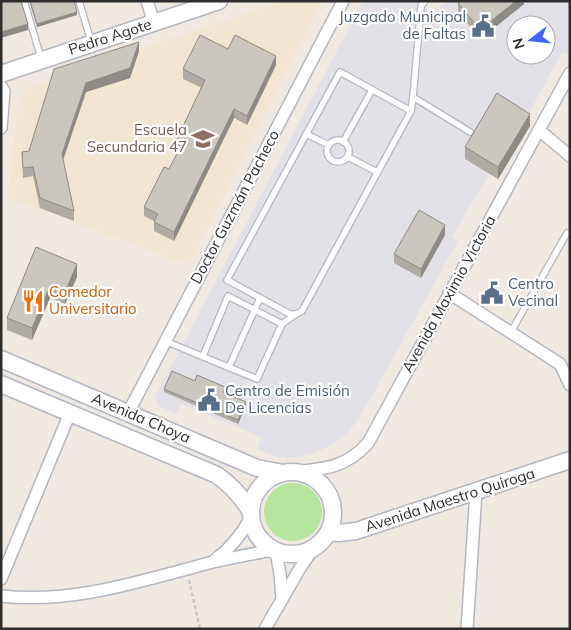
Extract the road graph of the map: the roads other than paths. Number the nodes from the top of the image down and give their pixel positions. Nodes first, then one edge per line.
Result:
1 (24, 1) edge
2 (79, 1) edge
3 (147, 1) edge
4 (219, 1) edge
5 (343, 1) edge
6 (425, 1) edge
7 (154, 23) junction
8 (92, 44) junction
9 (42, 60) junction
10 (570, 73) edge
11 (1, 74) edge
12 (1, 86) edge
13 (372, 90) junction
14 (413, 97) junction
15 (411, 111) junction
16 (1, 128) edge
17 (539, 130) junction
18 (470, 132) dead end
19 (306, 134) junction
20 (343, 142) junction
21 (329, 145) junction
22 (570, 156) edge
23 (348, 157) junction
24 (377, 172) junction
25 (567, 233) dead end
26 (449, 293) junction
27 (260, 298) junction
28 (255, 310) junction
29 (296, 314) junction
30 (282, 324) junction
31 (512, 332) junction
32 (165, 341) junction
33 (203, 356) junction
34 (1, 359) edge
35 (229, 367) junction
36 (1, 384) edge
37 (570, 385) edge
38 (70, 413) junction
39 (128, 413) junction
40 (570, 460) edge
41 (288, 472) junction
42 (476, 492) junction
43 (251, 515) junction
44 (329, 532) junction
45 (313, 549) junction
46 (274, 550) junction
47 (212, 562) junction
48 (1, 580) edge
49 (1, 596) edge
50 (282, 600) junction
51 (265, 629) edge
52 (468, 629) edge

1 - 9 lane
2 - 8 lane
3 - 7 street
4 - 7 main road, Pedro Agote
5 - 32 street, Doctor Guzmán Pacheco
6 - 14 lane
7 - 8 main road, Pedro Agote
8 - 9 main road, Pedro Agote
9 - 11 main road, Pedro Agote
10 - 17 street, Avenida Maximio Victoria
12 - 16 street
13 - 15 lane
13 - 19 lane
13 - 20 lane
14 - 15 lane
14 - 18 lane
15 - 24 lane
17 - 22 street
17 - 26 street, Avenida Maximio Victoria
19 - 21 lane
19 - 27 lane
20 - 21 lane
20 - 23 lane
21 - 23 lane
23 - 24 lane
24 - 29 lane
25 - 31 lane
26 - 31 street
26 - 41 street, Avenida Maximio Victoria
27 - 28 lane
27 - 29 lane
28 - 30 lane
28 - 33 lane
28 - 35 lane
29 - 30 lane
30 - 35 lane
31 - 37 street
32 - 33 lane
32 - 39 street, Doctor Guzmán Pacheco
33 - 35 lane
34 - 39 main road, Avenida Choya
36 - 38 main road, Avenida Choya
38 - 43 main road, Avenida Choya
38 - 48 street
39 - 41 main road, Avenida Choya
40 - 42 main road, Avenida Maestro Quiroga
41 - 43 main road
41 - 44 main road
42 - 44 main road, Avenida Maestro Quiroga
42 - 52 street
43 - 46 main road
43 - 47 street
44 - 45 main road
45 - 46 main road
45 - 50 street
46 - 47 street
46 - 50 street
47 - 49 street
50 - 51 street

